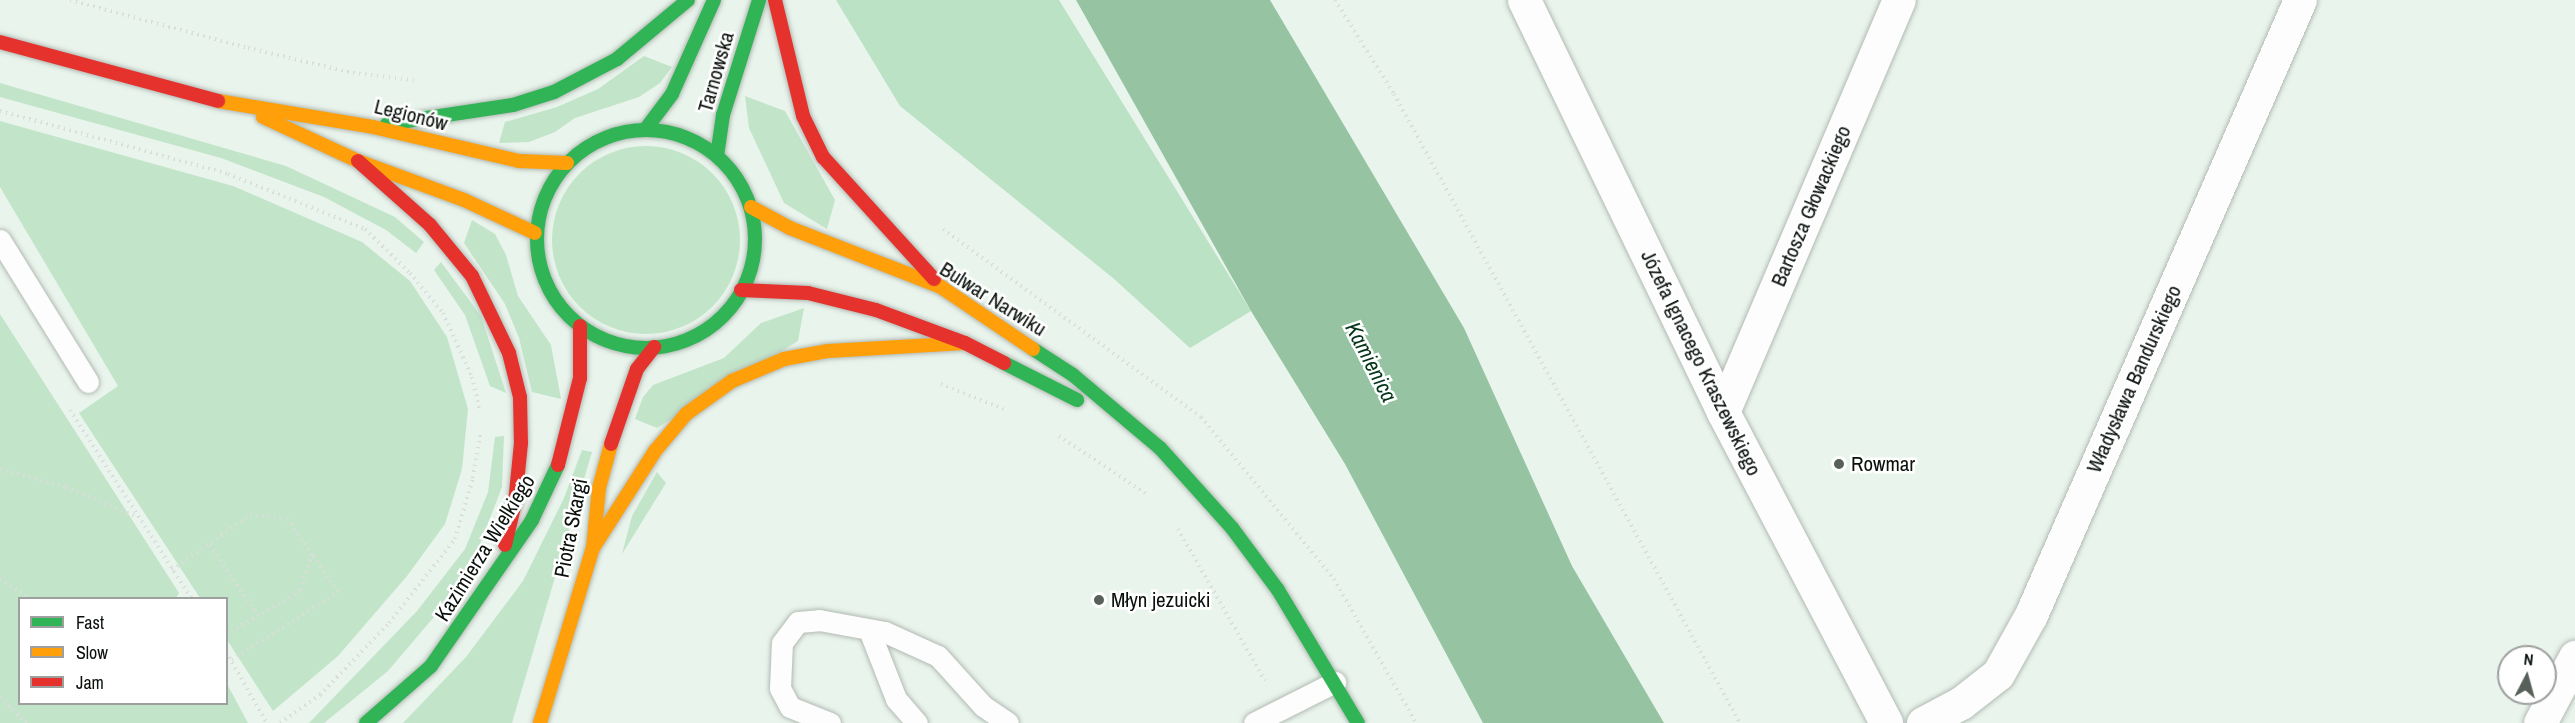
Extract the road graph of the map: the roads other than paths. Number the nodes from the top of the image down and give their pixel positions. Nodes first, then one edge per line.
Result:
1 (688, 0) edge
2 (714, 0) edge
3 (759, 0) edge
4 (775, 0) edge
5 (1524, 0) edge
6 (1899, 0) edge
7 (2300, 0) edge
8 (0, 42) edge
9 (245, 108) junction
10 (373, 126) junction
11 (645, 129) junction
12 (717, 156) junction
13 (358, 161) junction
14 (567, 163) junction
15 (751, 207) junction
16 (535, 233) junction
17 (0, 240) edge
18 (941, 287) junction
19 (741, 290) junction
20 (580, 326) junction
21 (965, 343) junction
22 (654, 348) junction
23 (88, 382) dead end
24 (1723, 412) junction
25 (1160, 448) junction
26 (593, 548) junction
27 (500, 568) junction
28 (869, 630) junction
29 (2575, 657) edge
30 (1335, 682) junction
31 (366, 723) edge
32 (540, 723) edge
33 (830, 723) edge
34 (917, 723) edge
35 (1008, 723) edge
36 (1254, 723) edge
37 (1358, 723) edge
38 (1887, 723) edge
39 (1923, 723) edge
40 (2540, 723) edge

1 - 10 main road
2 - 11 main road, Tarnowska
3 - 12 main road, Tarnowska
4 - 18 main road
5 - 24 street, Józefa Ignacego Kraszewskiego
6 - 24 street, Bartosza Głowackiego
7 - 39 street, Władysława Bandurskiego
8 - 9 main road, Legionów
9 - 10 main road, Legionów
9 - 13 main road, Legionów
10 - 14 main road, Legionów
11 - 12 main road
11 - 14 main road
12 - 15 main road
13 - 16 main road, Legionów
13 - 27 main road
14 - 16 main road
15 - 18 main road, Bulwar Narwiku
15 - 19 main road
16 - 20 main road
17 - 23 lane
18 - 25 main road, Bulwar Narwiku
19 - 21 main road, Bulwar Narwiku
19 - 22 main road
20 - 22 main road
20 - 27 main road, Kazimierza Wielkiego
21 - 25 main road, Bulwar Narwiku
21 - 26 main road
22 - 26 main road, Piotra Skargi
24 - 38 street, Józefa Ignacego Kraszewskiego
25 - 30 main road, Bulwar Narwiku
26 - 32 main road, Piotra Skargi
27 - 31 main road, Kazimierza Wielkiego
28 - 33 lane
28 - 34 lane
28 - 35 lane
29 - 40 street
30 - 36 lane
30 - 37 main road, Bulwar Narwiku

